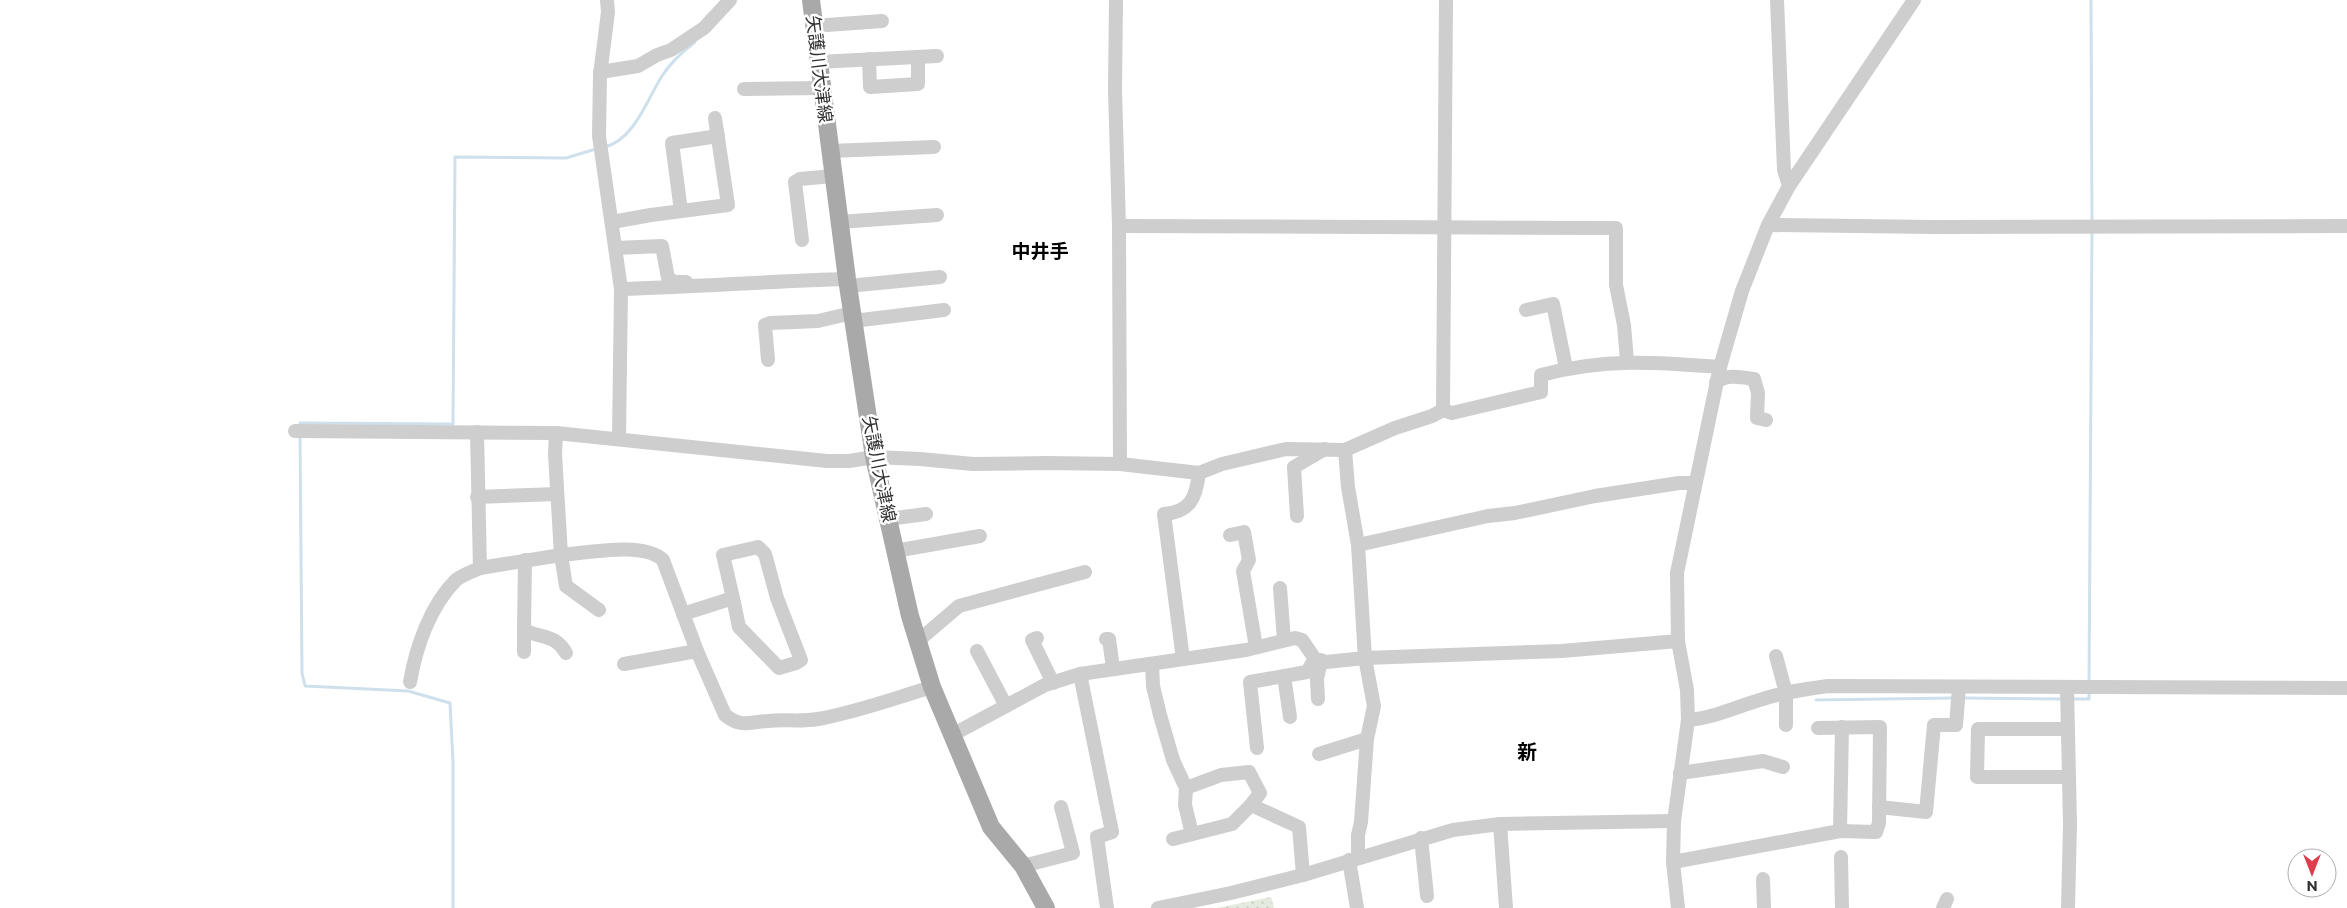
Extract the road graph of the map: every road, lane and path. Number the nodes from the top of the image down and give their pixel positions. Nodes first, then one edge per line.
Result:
1 (606, 0) edge
2 (730, 0) edge
3 (811, 0) edge
4 (1116, 0) edge
5 (1446, 0) edge
6 (1777, 0) edge
7 (1914, 0) edge
8 (882, 21) dead end
9 (812, 26) junction
10 (937, 56) dead end
11 (918, 57) junction
12 (869, 58) junction
13 (818, 62) junction
14 (600, 72) junction
15 (821, 88) junction
16 (744, 89) dead end
17 (715, 118) dead end
18 (718, 136) junction
19 (934, 147) dead end
20 (830, 151) junction
21 (833, 176) junction
22 (1789, 186) junction
23 (681, 211) junction
24 (937, 215) dead end
25 (612, 222) junction
26 (839, 222) junction
27 (1768, 225) junction
28 (1119, 226) junction
29 (2347, 226) edge
30 (1444, 227) junction
31 (802, 240) dead end
32 (616, 248) junction
33 (940, 278) dead end
34 (719, 283) dead end
35 (848, 283) junction
36 (620, 289) junction
37 (944, 310) dead end
38 (1526, 310) dead end
39 (853, 317) junction
40 (768, 360) dead end
41 (1628, 361) junction
42 (1720, 367) junction
43 (1566, 368) junction
44 (1716, 382) junction
45 (1443, 410) junction
46 (1766, 420) dead end
47 (295, 431) dead end
48 (477, 432) junction
49 (556, 433) junction
50 (619, 438) junction
51 (1325, 449) junction
52 (1345, 450) junction
53 (874, 458) junction
54 (1120, 464) junction
55 (1199, 473) junction
56 (1696, 483) junction
57 (557, 494) junction
58 (478, 497) junction
59 (926, 514) dead end
60 (1297, 516) dead end
61 (888, 519) junction
62 (1230, 535) dead end
63 (980, 536) dead end
64 (1358, 545) junction
65 (895, 551) junction
66 (561, 556) junction
67 (525, 560) junction
68 (480, 568) junction
69 (1086, 572) dead end
70 (1280, 588) dead end
71 (733, 598) junction
72 (599, 610) dead end
73 (683, 614) junction
74 (524, 630) junction
75 (1037, 638) dead end
76 (1106, 639) dead end
77 (1284, 640) junction
78 (918, 641) junction
79 (1678, 641) junction
80 (1256, 647) junction
81 (697, 651) junction
82 (977, 651) dead end
83 (524, 652) dead end
84 (566, 653) dead end
85 (1776, 656) dead end
86 (1365, 658) junction
87 (1183, 659) junction
88 (1318, 660) junction
89 (624, 664) dead end
90 (1152, 664) junction
91 (1113, 668) junction
92 (1080, 674) junction
93 (1284, 676) junction
94 (410, 682) dead end
95 (1053, 683) junction
96 (932, 687) junction
97 (1959, 687) junction
98 (2067, 688) junction
99 (2347, 688) edge
100 (1786, 693) junction
101 (1318, 699) dead end
102 (1006, 706) junction
103 (1290, 717) dead end
104 (1688, 720) junction
105 (1786, 725) dead end
106 (1956, 726) junction
107 (1818, 728) dead end
108 (1842, 728) junction
109 (1978, 729) junction
110 (2068, 729) junction
111 (952, 735) junction
112 (1366, 739) junction
113 (1257, 748) dead end
114 (1318, 754) dead end
115 (1782, 767) dead end
116 (1680, 773) junction
117 (2069, 777) junction
118 (1186, 788) junction
119 (1251, 805) junction
120 (1061, 807) dead end
121 (1879, 807) junction
122 (1674, 821) junction
123 (1500, 824) junction
124 (1840, 831) junction
125 (1192, 834) junction
126 (1421, 838) junction
127 (1173, 839) dead end
128 (1841, 857) dead end
129 (1354, 858) junction
130 (1673, 862) junction
131 (1023, 866) junction
132 (1303, 875) junction
133 (1763, 879) dead end
134 (1427, 896) dead end
135 (1046, 908) edge
136 (1107, 908) edge
137 (1158, 908) edge
138 (1357, 908) edge
139 (1506, 908) edge
140 (1678, 908) edge
141 (1764, 908) edge
142 (1842, 908) edge
143 (2068, 908) edge

1 - 14 street
2 - 14 street
3 - 9 main road, 矢護川大津線
4 - 28 street
5 - 30 street
6 - 22 street
7 - 22 street
8 - 9 street
9 - 13 main road, 矢護川大津線
10 - 11 street
11 - 12 street
11 - 12 street
12 - 13 street
13 - 15 main road, 矢護川大津線
14 - 25 street
15 - 16 street
15 - 20 main road, 矢護川大津線
17 - 18 street
18 - 23 street
18 - 23 street
19 - 20 street
20 - 21 main road, 矢護川大津線
21 - 26 main road, 矢護川大津線
21 - 31 street
22 - 27 street
23 - 25 street
24 - 26 street
25 - 32 street
26 - 35 main road, 矢護川大津線
27 - 29 street
27 - 42 street
28 - 30 street
28 - 54 street
30 - 41 street
30 - 45 street
32 - 34 street
32 - 36 street
33 - 35 street
35 - 36 street
35 - 39 main road, 矢護川大津線
36 - 50 street
37 - 39 street
38 - 43 street
39 - 40 street
39 - 53 main road, 矢護川大津線
41 - 42 street
41 - 43 street
42 - 44 street
43 - 45 street
44 - 46 street
44 - 56 street
45 - 52 street
47 - 48 street
48 - 49 street
48 - 58 street
49 - 50 street
49 - 57 street
50 - 53 street
51 - 52 street
51 - 55 street
51 - 60 street
52 - 64 street
53 - 54 street
53 - 61 main road, 矢護川大津線
54 - 55 street
55 - 87 street
56 - 64 street
56 - 79 street
57 - 58 street
57 - 66 street
58 - 68 street
59 - 61 street
61 - 65 main road, 矢護川大津線
62 - 80 street
63 - 65 street
64 - 86 street
65 - 78 main road, 矢護川大津線
66 - 67 street
66 - 72 street
66 - 73 street
67 - 68 street
67 - 74 street
68 - 94 street
69 - 78 street
70 - 77 street
71 - 71 street
71 - 73 street
73 - 81 street
74 - 83 street
74 - 84 street
75 - 95 street
76 - 91 street
77 - 80 street
77 - 88 street
78 - 96 main road, 矢護川大津線
79 - 86 street
79 - 104 street
80 - 87 street
81 - 89 street
81 - 96 street
82 - 102 street
85 - 100 street
86 - 88 street
86 - 112 street
87 - 90 street
88 - 93 street
88 - 101 street
90 - 91 street
90 - 118 street
91 - 92 street
92 - 95 street
92 - 136 street
93 - 103 street
93 - 113 street
95 - 102 street
96 - 111 main road, 矢護川大津線
97 - 98 street
97 - 100 street
97 - 106 street
98 - 99 street
98 - 110 street
100 - 104 street
100 - 105 street
102 - 111 street
104 - 116 street
106 - 109 street
106 - 121 street
107 - 108 street
108 - 121 street
108 - 124 street
109 - 110 street
109 - 117 street
110 - 117 street
111 - 131 main road, 矢護川大津線
112 - 114 street
112 - 129 street
115 - 116 street
116 - 122 street
117 - 143 street
118 - 119 street
118 - 125 street
119 - 125 street
119 - 132 street
120 - 131 street
121 - 124 street
122 - 123 street
122 - 130 street
123 - 126 street
123 - 139 street
124 - 130 street
125 - 127 street
126 - 129 street
126 - 134 street
128 - 142 street
129 - 132 street
129 - 138 street
130 - 140 street
131 - 135 main road, 矢護川大津線
132 - 137 street
133 - 141 street

